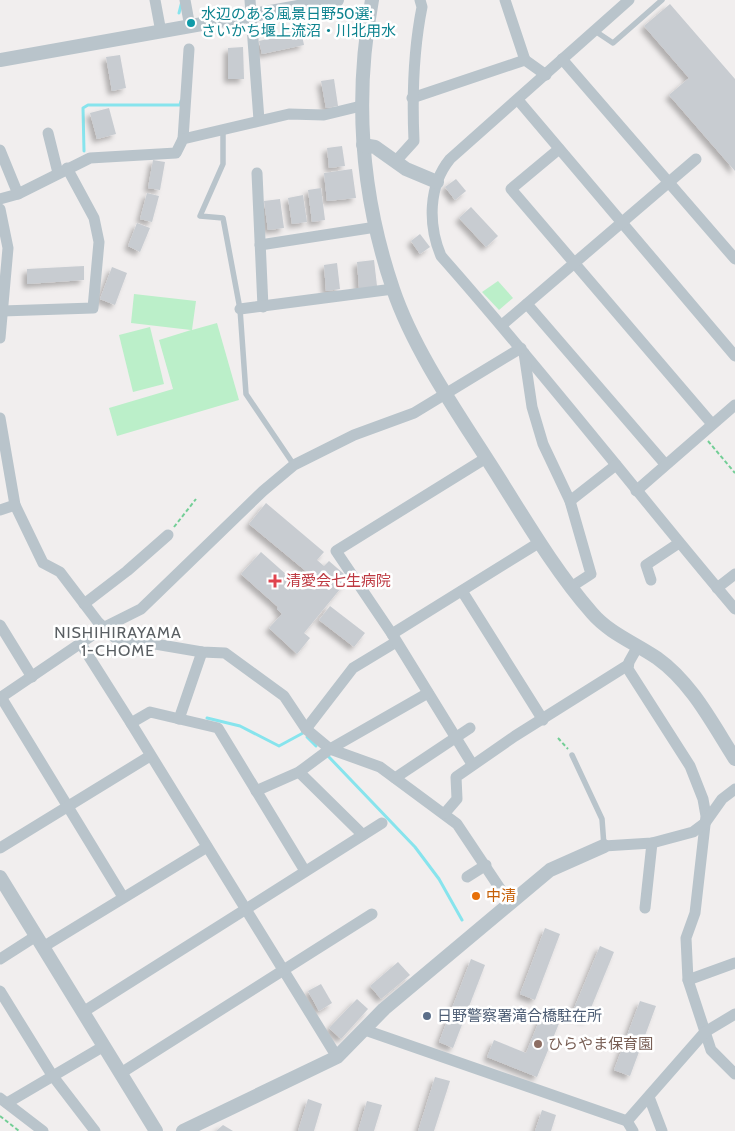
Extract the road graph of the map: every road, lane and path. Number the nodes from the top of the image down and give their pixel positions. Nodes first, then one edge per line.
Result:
1 (155, 0) edge
2 (185, 0) edge
3 (250, 0) edge
4 (337, 0) edge
5 (372, 0) edge
6 (420, 0) edge
7 (505, 0) edge
8 (628, 0) edge
9 (662, 0) edge
10 (253, 15) junction
11 (190, 26) junction
12 (595, 31) junction
13 (160, 32) junction
14 (189, 49) dead end
15 (562, 59) junction
16 (0, 60) edge
17 (525, 60) junction
18 (546, 75) junction
19 (412, 98) junction
20 (518, 100) junction
21 (361, 106) junction
22 (260, 120) junction
23 (223, 130) junction
24 (48, 133) dead end
25 (183, 139) junction
26 (363, 144) junction
27 (559, 149) junction
28 (0, 150) edge
29 (696, 158) dead end
30 (395, 162) junction
31 (62, 170) junction
32 (257, 174) dead end
33 (670, 181) junction
34 (437, 182) junction
35 (18, 194) junction
36 (0, 198) edge
37 (0, 209) edge
38 (623, 222) junction
39 (376, 227) junction
40 (260, 245) junction
41 (735, 259) edge
42 (574, 263) junction
43 (3, 274) edge
44 (393, 289) junction
45 (527, 304) junction
46 (264, 307) junction
47 (240, 309) junction
48 (1, 317) edge
49 (502, 324) junction
50 (0, 338) edge
51 (523, 350) junction
52 (735, 356) edge
53 (447, 394) junction
54 (735, 405) edge
55 (0, 418) edge
56 (712, 424) junction
57 (702, 434) junction
58 (486, 458) junction
59 (665, 464) junction
60 (294, 465) junction
61 (616, 465) junction
62 (735, 473) edge
63 (636, 491) junction
64 (196, 499) dead end
65 (570, 501) junction
66 (15, 505) junction
67 (0, 510) edge
68 (180, 519) dead end
69 (168, 535) dead end
70 (540, 542) junction
71 (680, 543) junction
72 (735, 574) edge
73 (651, 580) dead end
74 (571, 588) junction
75 (717, 588) junction
76 (462, 591) junction
77 (84, 604) junction
78 (735, 609) edge
79 (0, 625) edge
80 (103, 628) junction
81 (394, 638) junction
82 (80, 644) junction
83 (638, 646) junction
84 (202, 652) junction
85 (628, 665) junction
86 (32, 677) junction
87 (428, 693) junction
88 (0, 698) edge
89 (179, 719) junction
90 (543, 720) junction
91 (131, 723) junction
92 (470, 728) dead end
93 (306, 729) junction
94 (456, 737) junction
95 (558, 738) dead end
96 (330, 749) junction
97 (572, 755) joint
98 (150, 756) junction
99 (735, 759) edge
100 (472, 764) junction
101 (299, 772) junction
102 (395, 778) junction
103 (735, 789) edge
104 (256, 791) junction
105 (68, 807) junction
106 (445, 814) junction
107 (382, 823) dead end
108 (705, 823) junction
109 (363, 835) junction
110 (652, 843) junction
111 (604, 846) junction
112 (207, 847) junction
113 (0, 848) edge
114 (486, 865) junction
115 (305, 871) junction
116 (0, 877) edge
117 (467, 877) dead end
118 (123, 897) junction
119 (510, 902) junction
120 (645, 908) dead end
121 (247, 910) junction
122 (372, 914) dead end
123 (40, 942) junction
124 (0, 959) edge
125 (735, 963) edge
126 (283, 970) junction
127 (688, 980) junction
128 (0, 991) edge
129 (84, 1012) junction
130 (735, 1014) edge
131 (365, 1030) junction
132 (705, 1032) junction
133 (104, 1046) junction
134 (336, 1057) junction
135 (121, 1073) junction
136 (735, 1074) edge
137 (52, 1075) junction
138 (649, 1097) junction
139 (4, 1101) edge
140 (0, 1116) edge
141 (630, 1126) edge
142 (19, 1131) edge
143 (43, 1131) edge
144 (95, 1131) edge
145 (156, 1131) edge
146 (184, 1131) edge
147 (662, 1131) edge

1 - 13 street
2 - 11 street
3 - 10 street
4 - 10 street
5 - 21 street
6 - 19 street
7 - 17 street
8 - 12 street
9 - 12 lane
10 - 11 street
10 - 22 street
11 - 13 street
12 - 15 street
13 - 16 street
14 - 25 street
15 - 18 street
15 - 33 street
17 - 18 street
17 - 19 street
18 - 20 street
19 - 30 street
20 - 27 street
20 - 34 street
21 - 22 street
21 - 26 street
22 - 23 street
23 - 25 street
23 - 47 lane
24 - 31 street
25 - 31 street
26 - 30 street
26 - 39 street
27 - 38 street
27 - 42 street
28 - 35 street
29 - 33 street
30 - 34 street
31 - 35 street
31 - 48 street
32 - 40 street
33 - 38 street
33 - 41 street
34 - 49 street
35 - 36 street
37 - 43 street
38 - 42 street
38 - 52 street
39 - 40 street
39 - 44 street
40 - 46 street
42 - 45 street
42 - 56 street
43 - 48 street
44 - 46 street
44 - 53 street
45 - 49 street
45 - 59 street
46 - 47 street
47 - 60 lane
48 - 50 street
49 - 51 street
51 - 53 street
51 - 61 street
51 - 65 street
53 - 58 street
53 - 60 street
54 - 56 street
55 - 66 street
56 - 57 street
57 - 59 street
57 - 62 path
58 - 70 street
58 - 81 street
59 - 63 street
60 - 80 street
61 - 63 street
61 - 65 street
63 - 71 street
64 - 68 path
65 - 74 street
66 - 67 street
66 - 77 street
69 - 77 street
70 - 74 street
70 - 76 street
71 - 73 street
71 - 75 street
72 - 75 street
74 - 83 street
75 - 78 street
76 - 81 street
76 - 90 street
77 - 80 street
79 - 86 street
80 - 82 street
80 - 84 street
81 - 87 street
81 - 93 street
82 - 86 street
82 - 91 street
83 - 85 street
83 - 99 street
84 - 89 street
84 - 93 street
85 - 90 street
85 - 108 street
86 - 88 street
87 - 94 street
87 - 96 street
88 - 105 street
89 - 91 street
89 - 104 street
90 - 100 street
91 - 98 street
92 - 94 street
93 - 96 street
94 - 100 street
94 - 102 street
95 - 97 path
96 - 101 street
96 - 102 street
97 - 111 lane
98 - 105 street
98 - 112 street
100 - 106 street
101 - 104 street
101 - 109 street
102 - 106 street
103 - 108 street
104 - 115 street
105 - 113 street
105 - 118 street
106 - 114 street
107 - 109 street
108 - 110 street
108 - 127 street
109 - 115 street
110 - 111 street
110 - 120 street
111 - 119 street
112 - 118 street
112 - 121 street
114 - 117 street
114 - 119 street
115 - 121 street
116 - 123 street
118 - 123 street
119 - 131 street
121 - 126 street
121 - 129 street
122 - 126 street
123 - 124 street
123 - 129 street
125 - 127 street
126 - 134 street
126 - 135 street
127 - 132 street
128 - 137 street
129 - 133 street
130 - 132 street
131 - 134 street
131 - 141 street
132 - 136 street
132 - 138 street
133 - 135 street
133 - 137 street
134 - 146 street
135 - 145 street
137 - 139 street
137 - 144 street
138 - 141 street
138 - 147 street
139 - 143 street
140 - 142 path

